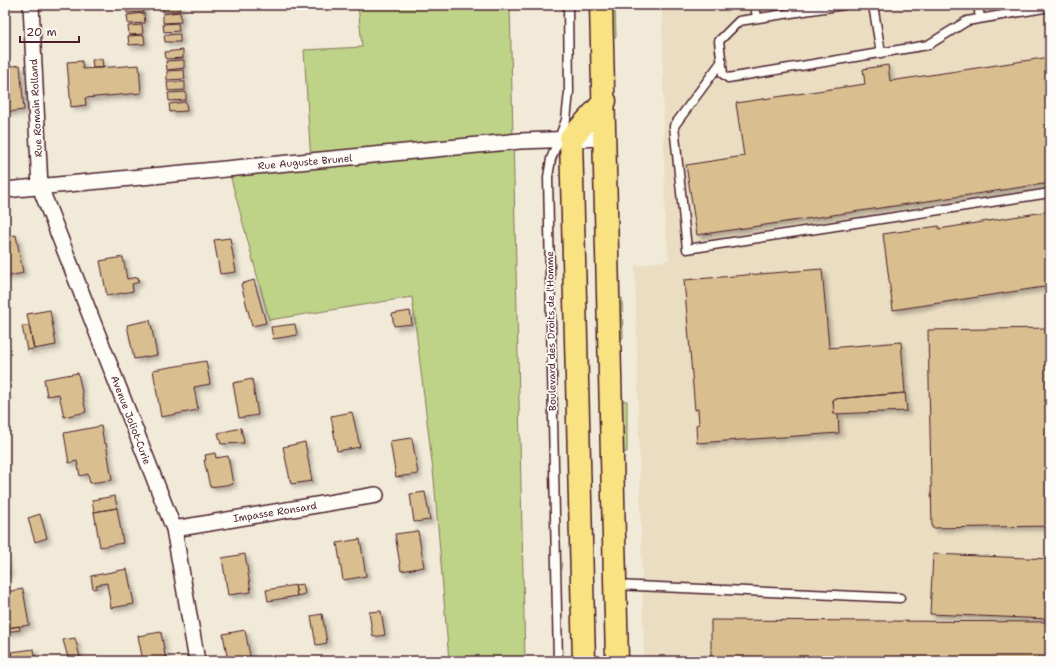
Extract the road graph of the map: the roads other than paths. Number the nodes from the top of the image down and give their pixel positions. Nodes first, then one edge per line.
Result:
1 (31, 5) edge
2 (568, 5) edge
3 (601, 5) edge
4 (755, 5) edge
5 (844, 5) edge
6 (873, 5) edge
7 (978, 5) edge
8 (1050, 7) edge
9 (758, 18) junction
10 (980, 18) junction
11 (881, 53) junction
12 (722, 61) junction
13 (605, 101) junction
14 (565, 138) junction
15 (605, 138) junction
16 (40, 187) junction
17 (5, 190) edge
18 (1050, 193) edge
19 (376, 495) dead end
20 (174, 529) junction
21 (615, 585) junction
22 (900, 598) dead end
23 (197, 661) edge
24 (558, 661) edge
25 (584, 661) edge
26 (617, 661) edge

1 - 16 street, Rue Romain Rolland
2 - 14 lane, Boulevard des Droits de l'Homme
3 - 13 main road
4 - 9 lane
5 - 9 lane
6 - 11 lane
7 - 10 lane
8 - 10 lane
9 - 12 lane
10 - 11 lane
11 - 12 lane
12 - 18 lane
13 - 14 main road, Boulevard des Droits de l'Homme
13 - 15 main road
14 - 15 street, Rue Auguste Brunel
14 - 16 street, Rue Auguste Brunel
14 - 24 lane, Boulevard des Droits de l'Homme
14 - 25 main road, Boulevard des Droits de l'Homme
15 - 21 main road
16 - 17 street, Rue Auguste Brunel
16 - 20 street, Avenue Joliot-Curie
19 - 20 street, Impasse Ronsard
20 - 23 street, Avenue Joliot-Curie
21 - 22 lane
21 - 26 main road

